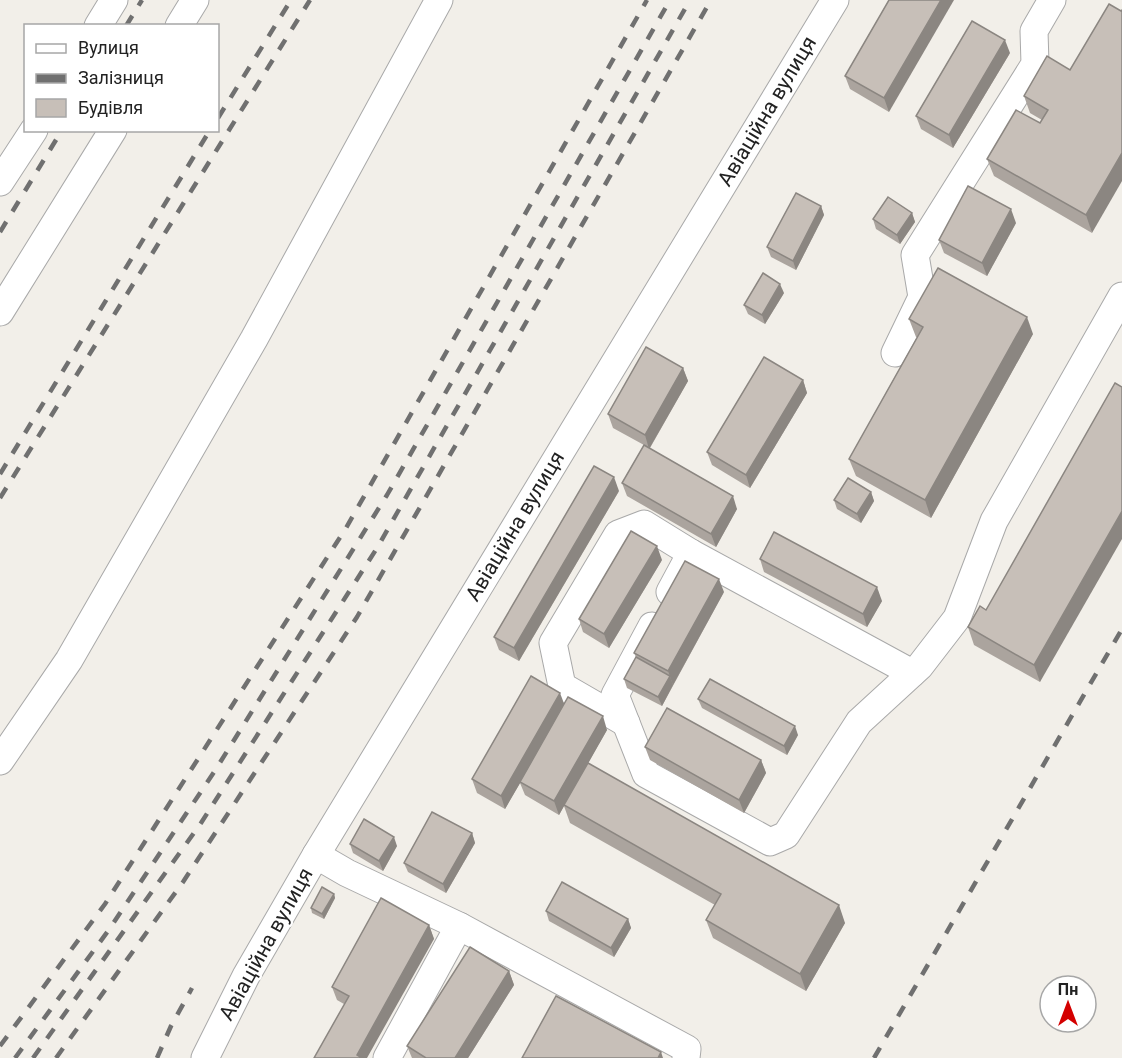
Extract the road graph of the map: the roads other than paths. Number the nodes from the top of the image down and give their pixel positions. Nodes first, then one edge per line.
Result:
1 (114, 0) edge
2 (195, 0) edge
3 (439, 0) edge
4 (835, 0) edge
5 (1052, 0) edge
6 (99, 24) edge
7 (180, 24) edge
8 (33, 132) edge
9 (112, 132) edge
10 (0, 182) edge
11 (1122, 296) edge
12 (0, 312) edge
13 (895, 353) dead end
14 (691, 553) junction
15 (912, 673) junction
16 (626, 723) junction
17 (0, 761) edge
18 (316, 855) junction
19 (459, 926) junction
20 (205, 1058) edge
21 (387, 1058) edge
22 (687, 1058) edge

1 - 6 street
2 - 7 street
3 - 17 street
4 - 18 street, Авіаційна вулиця
5 - 13 street
8 - 10 street
9 - 12 street
11 - 15 street
14 - 15 street
14 - 16 street
14 - 16 street
15 - 16 street
18 - 19 street
18 - 20 street, Авіаційна вулиця
19 - 21 street
19 - 22 street

